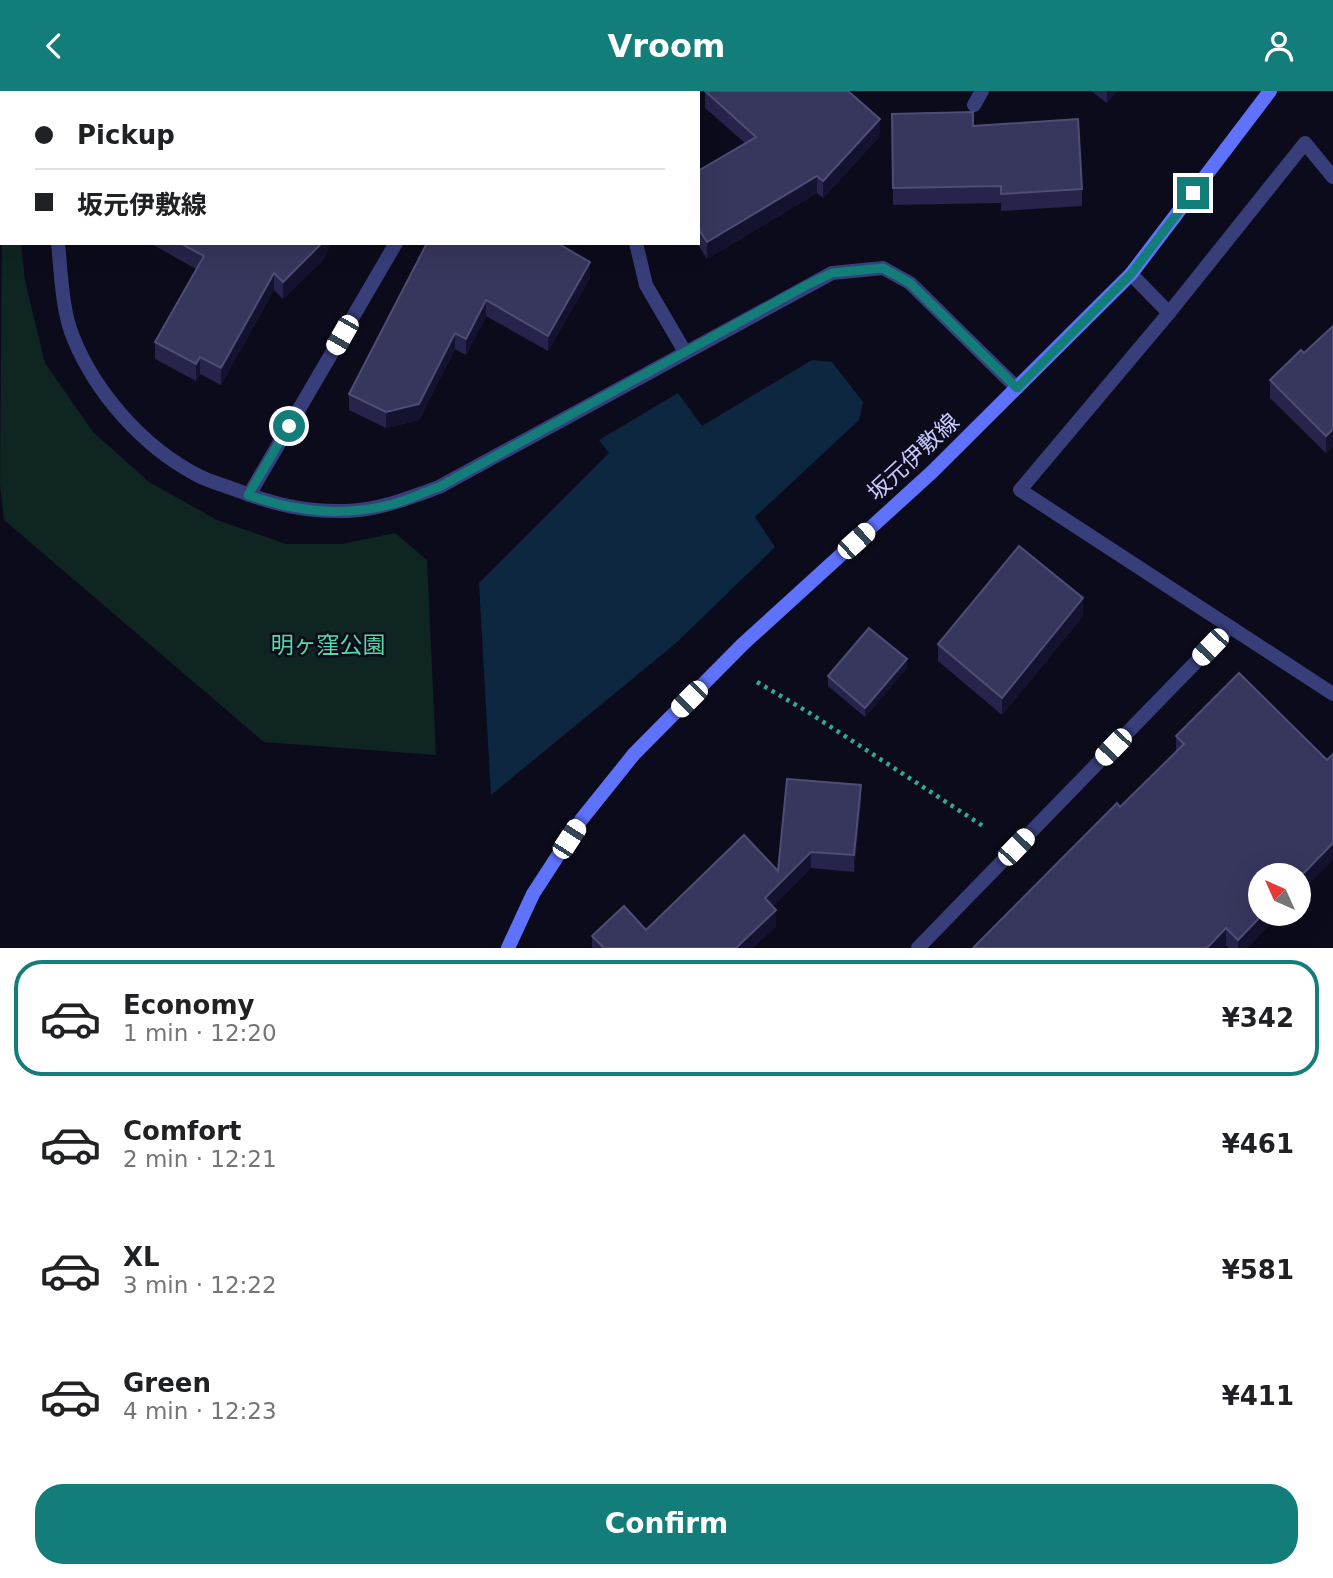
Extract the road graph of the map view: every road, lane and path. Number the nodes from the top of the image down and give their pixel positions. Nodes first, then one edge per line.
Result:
1 (982, 91) edge
2 (1270, 91) edge
3 (974, 105) dead end
4 (1333, 177) edge
5 (58, 245) edge
6 (395, 245) edge
7 (636, 245) edge
8 (1131, 274) junction
9 (1169, 313) junction
10 (685, 352) junction
11 (1017, 388) junction
12 (248, 495) junction
13 (1230, 627) junction
14 (756, 681) dead end
15 (1333, 694) edge
16 (1016, 847) junction
17 (508, 948) edge
18 (918, 948) edge

1 - 3 street
2 - 8 main road, 坂元伊敷線
4 - 9 street
5 - 12 street
6 - 12 street
7 - 10 street
8 - 9 street
8 - 11 main road, 坂元伊敷線
9 - 13 street
10 - 11 street
10 - 12 street
11 - 17 main road, 坂元伊敷線
13 - 15 street
13 - 16 street
14 - 16 path
16 - 18 street

